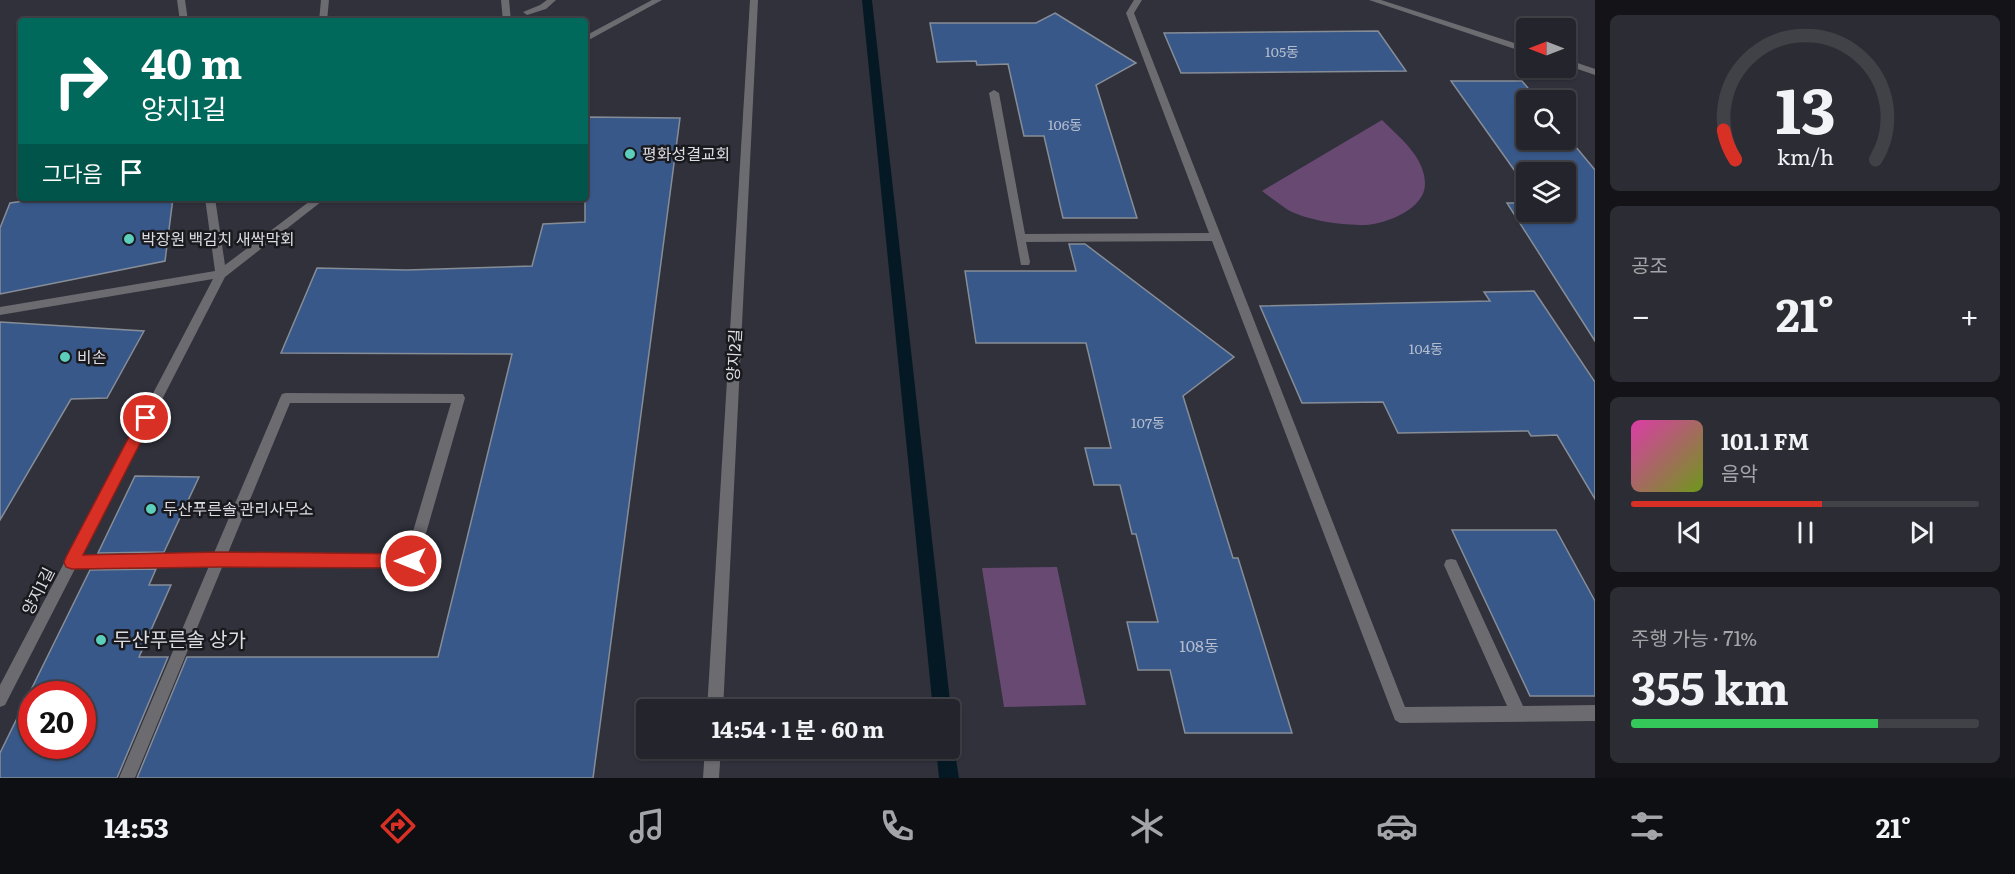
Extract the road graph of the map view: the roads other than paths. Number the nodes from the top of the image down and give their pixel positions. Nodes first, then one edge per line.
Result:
1 (181, 0) edge
2 (325, 0) edge
3 (505, 0) edge
4 (552, 0) edge
5 (658, 0) edge
6 (754, 0) edge
7 (1138, 0) edge
8 (1373, 0) edge
9 (527, 12) dead end
10 (184, 18) edge
11 (322, 18) edge
12 (507, 18) edge
13 (588, 37) edge
14 (1516, 46) edge
15 (1576, 65) edge
16 (1595, 72) edge
17 (994, 93) dead end
18 (210, 201) edge
19 (317, 201) edge
20 (1216, 237) junction
21 (1020, 238) junction
22 (1025, 262) dead end
23 (221, 274) junction
24 (0, 311) edge
25 (219, 559) junction
26 (72, 562) junction
27 (1451, 565) dead end
28 (716, 699) edge
29 (0, 700) edge
30 (1518, 713) junction
31 (1595, 713) edge
32 (712, 759) edge
33 (127, 778) edge
34 (711, 778) edge

1 - 10 street
2 - 11 street
3 - 12 street
4 - 9 street
5 - 13 street
6 - 28 street, 양지2길
7 - 20 street
8 - 14 street
15 - 16 street
17 - 21 street
18 - 23 street
19 - 23 street, 양지1길
20 - 21 street
20 - 30 street
21 - 22 street
23 - 24 street, 양지1길
23 - 26 street, 양지1길
25 - 25 street
25 - 26 street
25 - 33 street
26 - 29 street, 양지1길
27 - 30 street
30 - 31 street
32 - 34 street

